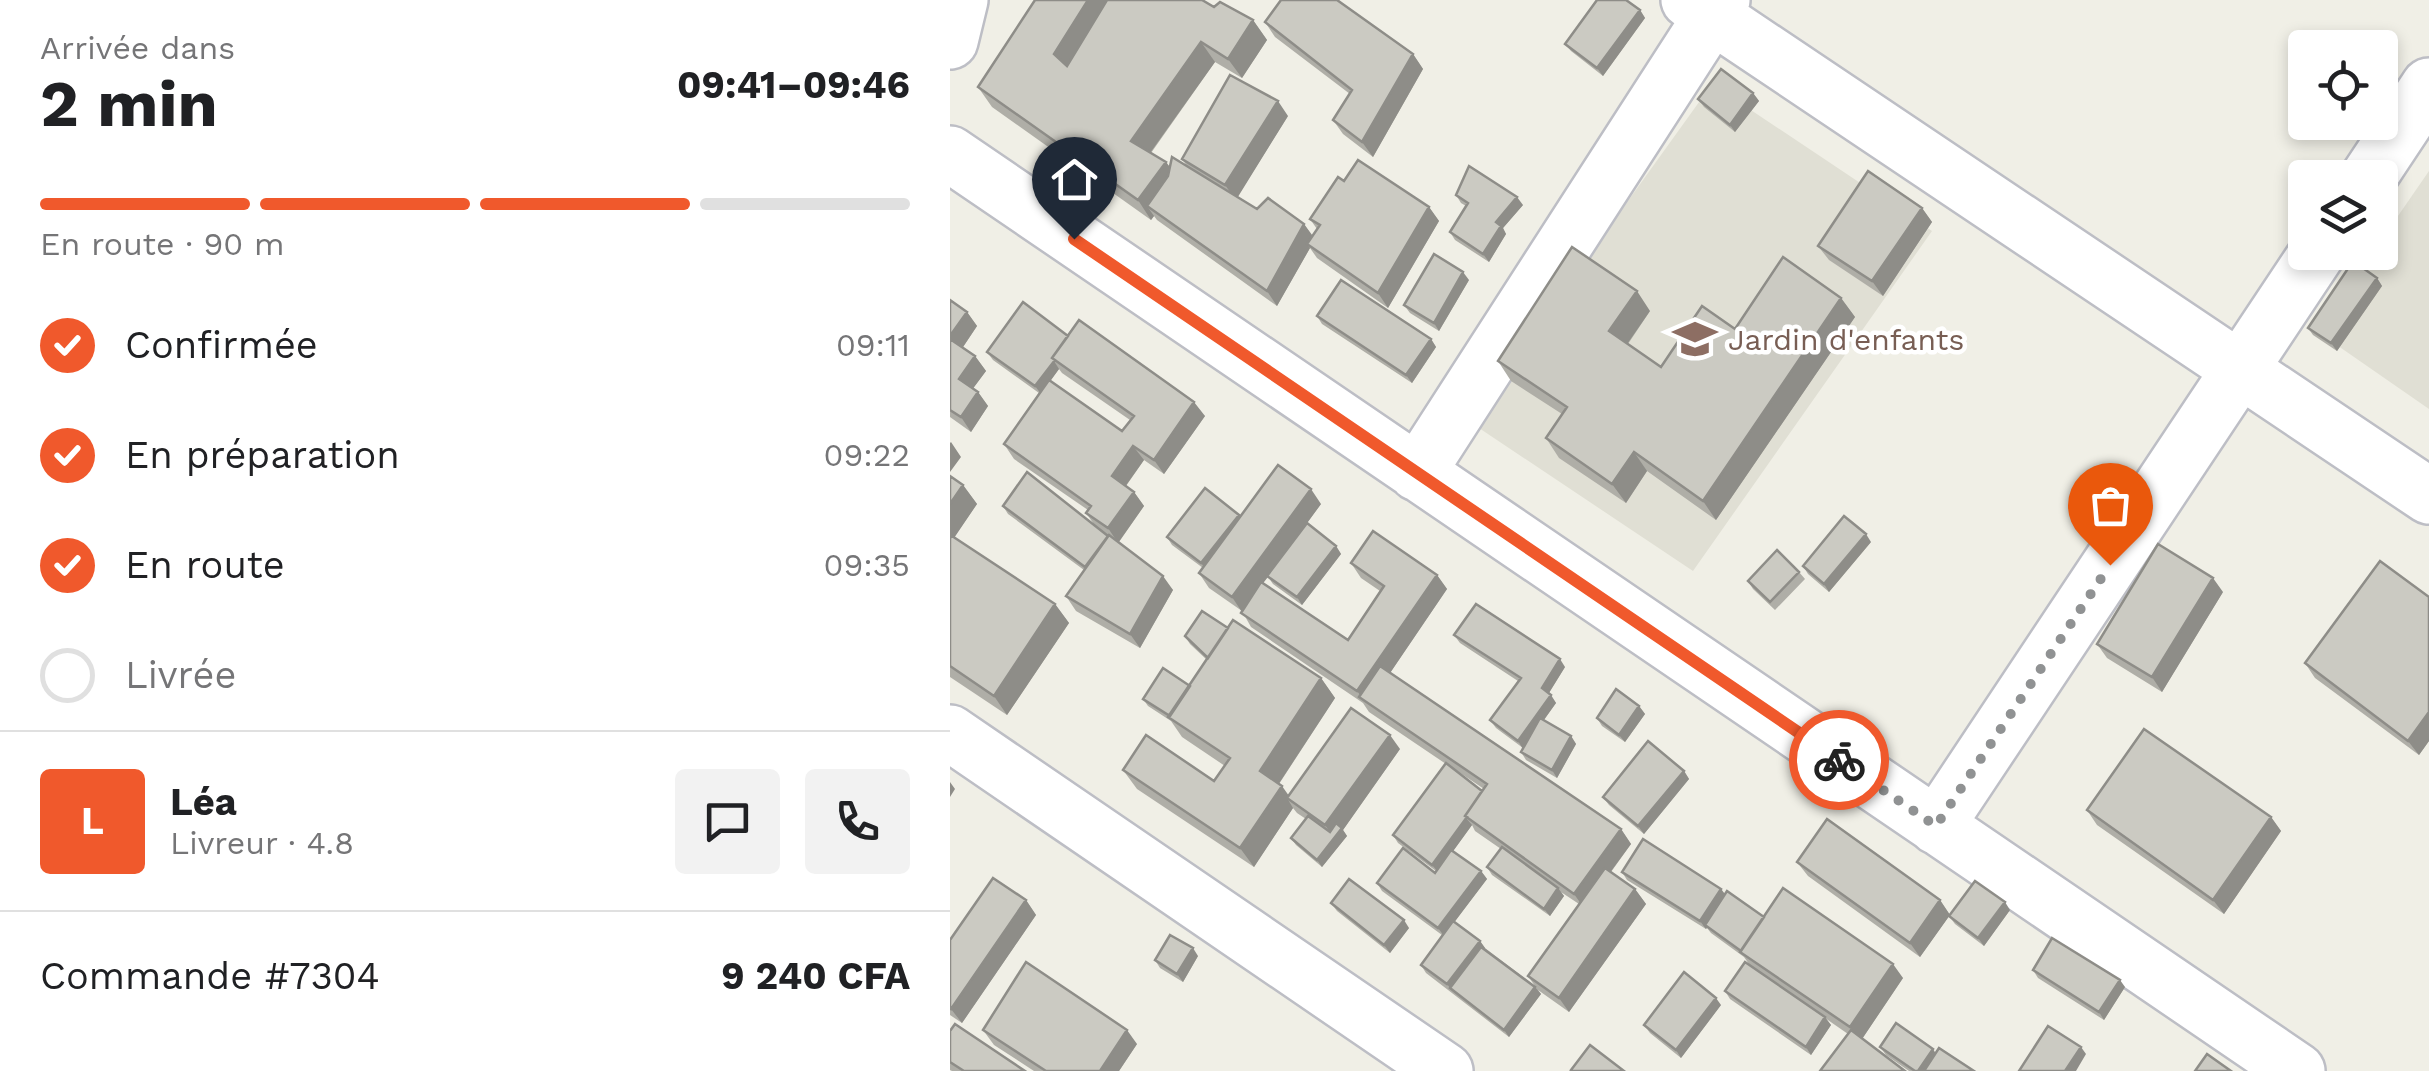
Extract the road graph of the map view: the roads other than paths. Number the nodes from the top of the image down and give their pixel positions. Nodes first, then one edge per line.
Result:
1 (960, 0) edge
2 (1707, 5) edge
3 (950, 41) edge
4 (2429, 86) edge
5 (950, 154) edge
6 (2380, 160) edge
7 (2306, 270) edge
8 (2240, 369) junction
9 (1417, 472) junction
10 (2429, 496) edge
11 (950, 733) edge
12 (1936, 826) junction
13 (1445, 1071) edge
14 (2298, 1071) edge

1 - 3 street
2 - 8 street
2 - 9 street
4 - 6 street
5 - 9 street
7 - 8 street
8 - 10 street
8 - 12 street
9 - 12 street
11 - 13 street
12 - 14 street

